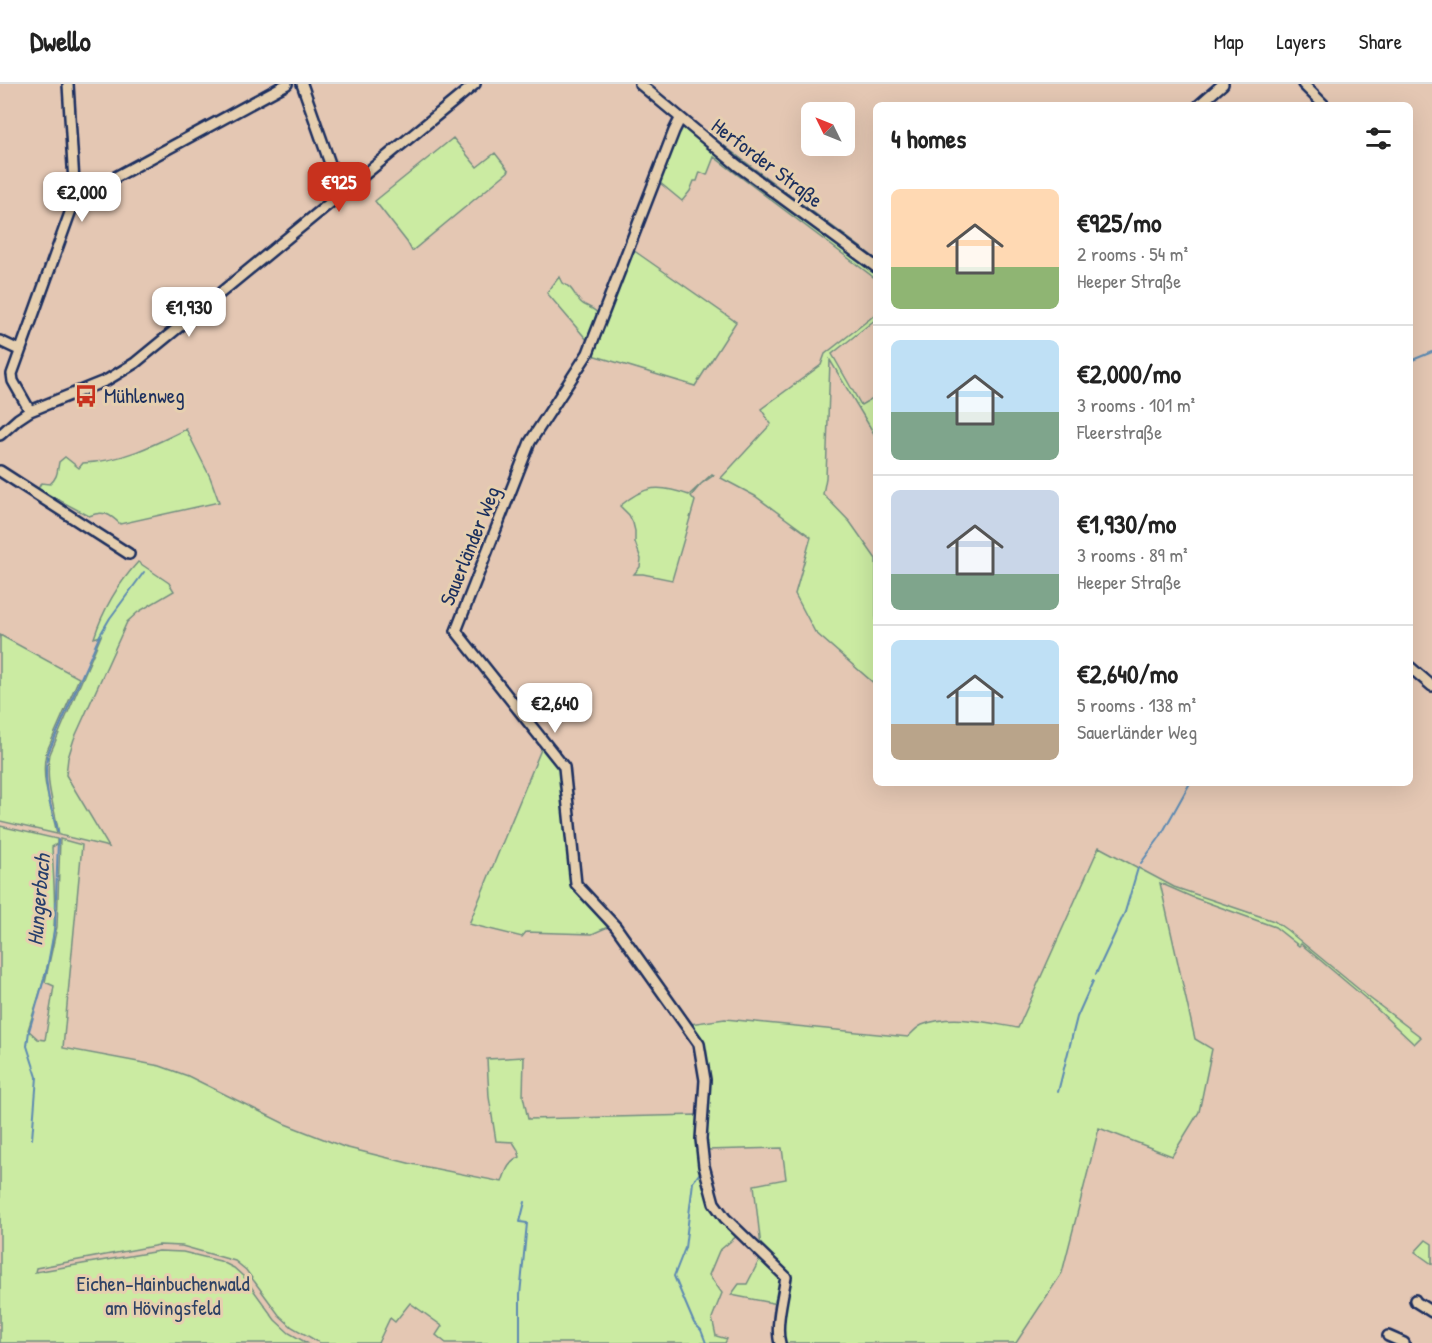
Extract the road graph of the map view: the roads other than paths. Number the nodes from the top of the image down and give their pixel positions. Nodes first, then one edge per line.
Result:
1 (68, 84) edge
2 (287, 84) edge
3 (302, 84) edge
4 (475, 84) edge
5 (640, 84) edge
6 (1223, 84) edge
7 (1303, 84) edge
8 (1202, 102) edge
9 (1321, 102) edge
10 (680, 119) junction
11 (344, 191) junction
12 (75, 198) junction
13 (873, 265) edge
14 (0, 341) edge
15 (19, 350) junction
16 (30, 411) junction
17 (0, 435) edge
18 (0, 471) edge
19 (129, 554) dead end
20 (1413, 670) edge
21 (1432, 686) edge
22 (1415, 1300) dead end
23 (1432, 1312) edge
24 (1388, 1336) dead end
25 (780, 1343) edge
26 (1404, 1343) edge

1 - 12 street
2 - 12 street
3 - 11 street
4 - 11 street
5 - 10 street, Herforder Straße
6 - 8 street
7 - 9 street
10 - 13 street, Herforder Straße
10 - 25 street, Sauerländer Weg
11 - 16 street
12 - 15 street
14 - 15 street
15 - 16 street
16 - 17 street
18 - 19 street
20 - 21 street
22 - 23 street
24 - 26 street

